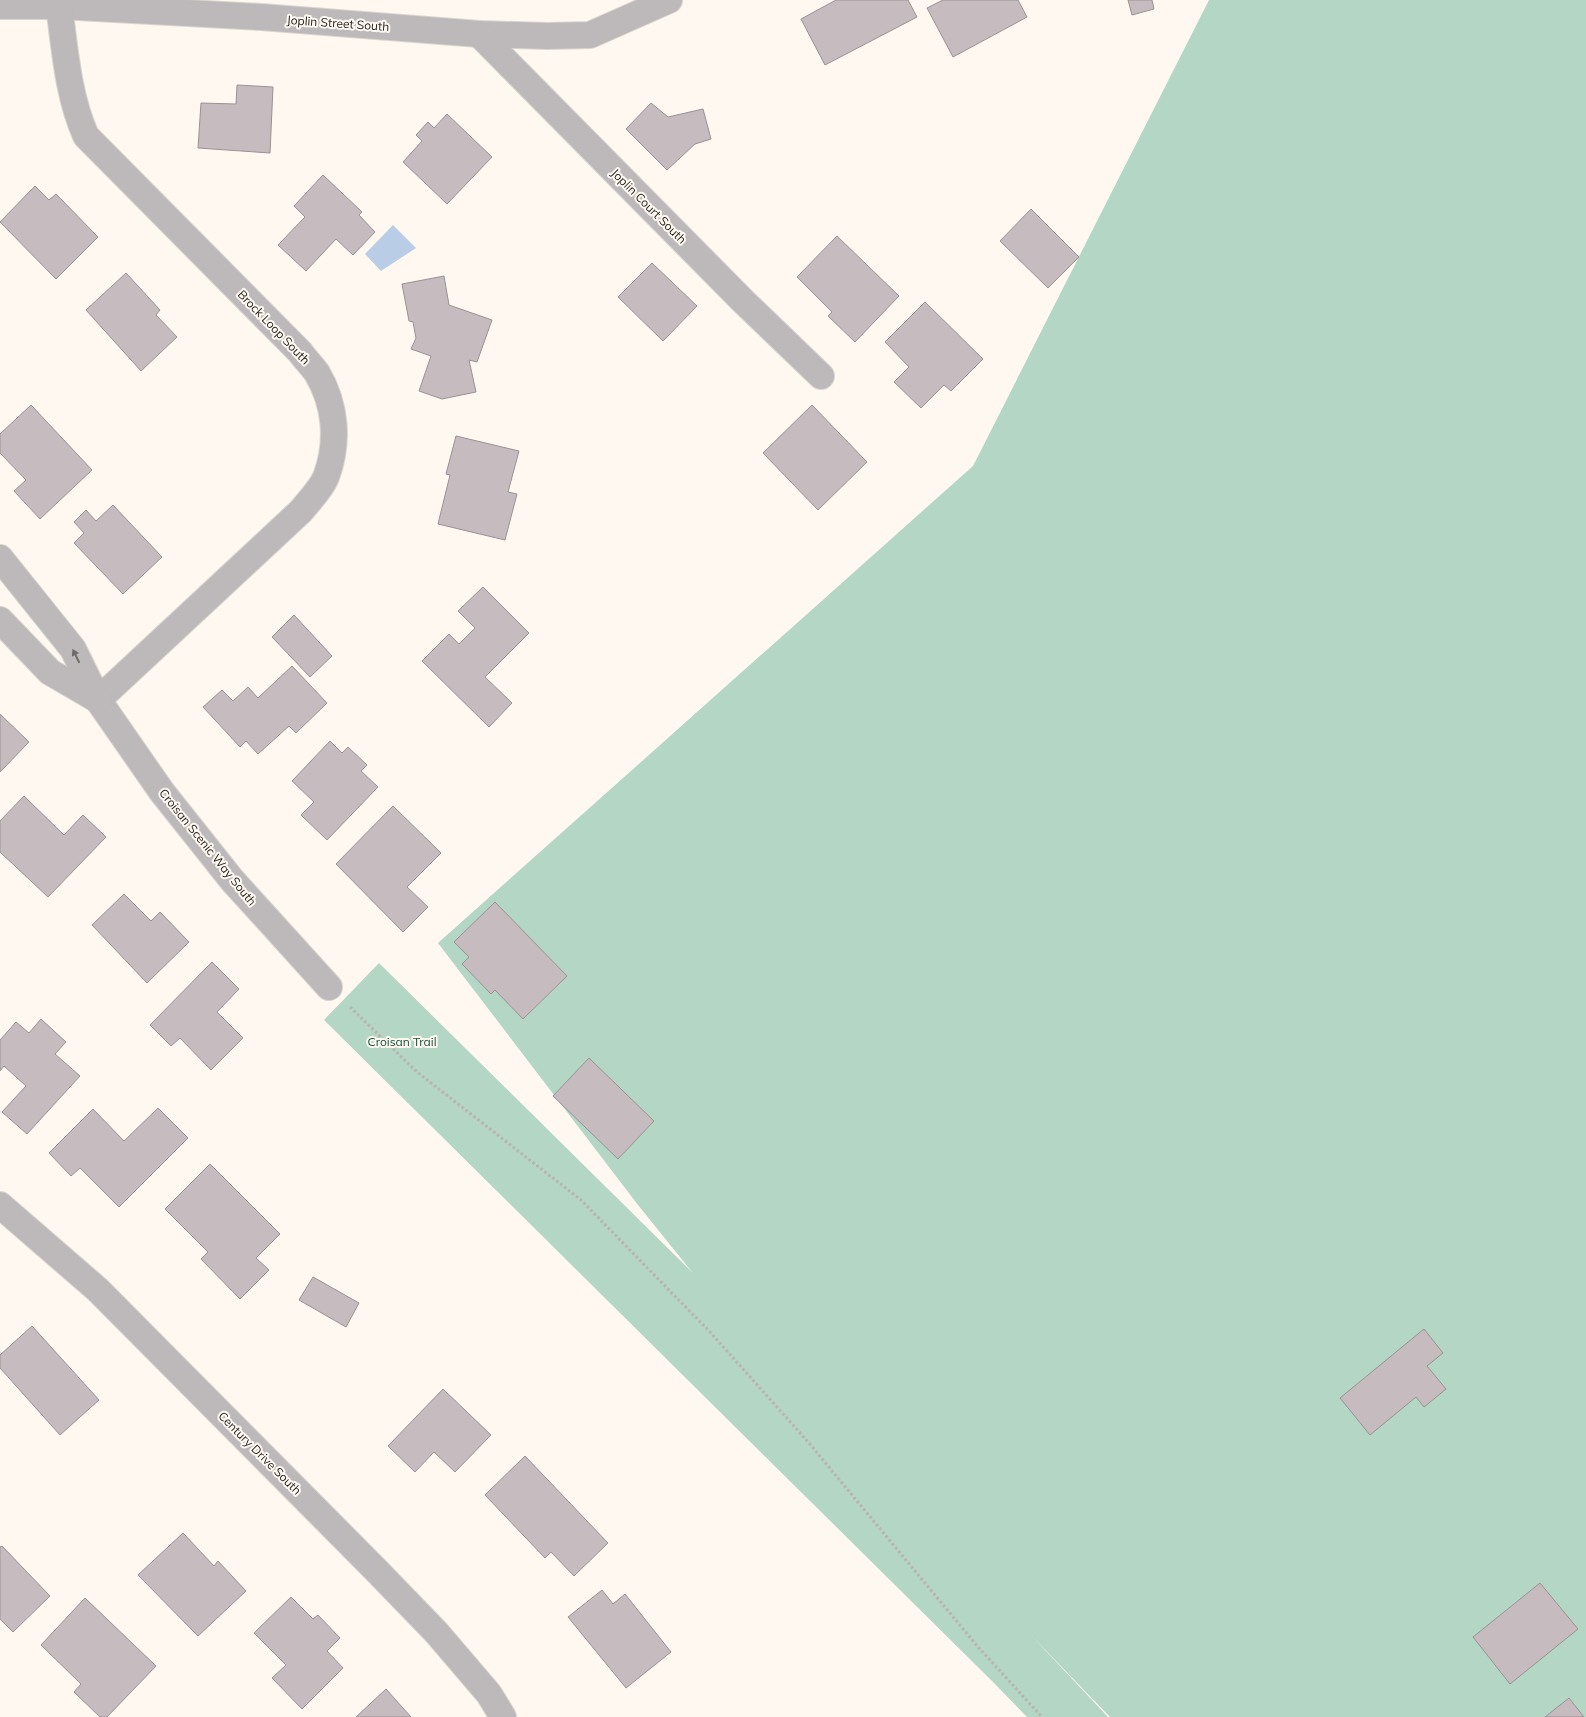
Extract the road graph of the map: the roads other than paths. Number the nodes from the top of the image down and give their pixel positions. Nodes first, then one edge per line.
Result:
1 (669, 0) edge
2 (0, 6) edge
3 (59, 6) junction
4 (479, 34) junction
5 (820, 376) dead end
6 (0, 558) edge
7 (0, 620) edge
8 (98, 700) junction
9 (329, 987) road end
10 (0, 1205) edge
11 (504, 1717) edge

1 - 4 street, Joplin Street South
2 - 3 street, Joplin Street South
3 - 4 street, Joplin Street South
3 - 8 street, Brock Loop South
4 - 5 street, Joplin Court South
8 -> 6 street, Croisan Scenic Way South
7 - 8 street, Croisan Scenic Way South
8 - 9 street, Croisan Scenic Way South
10 - 11 street, Century Drive South

